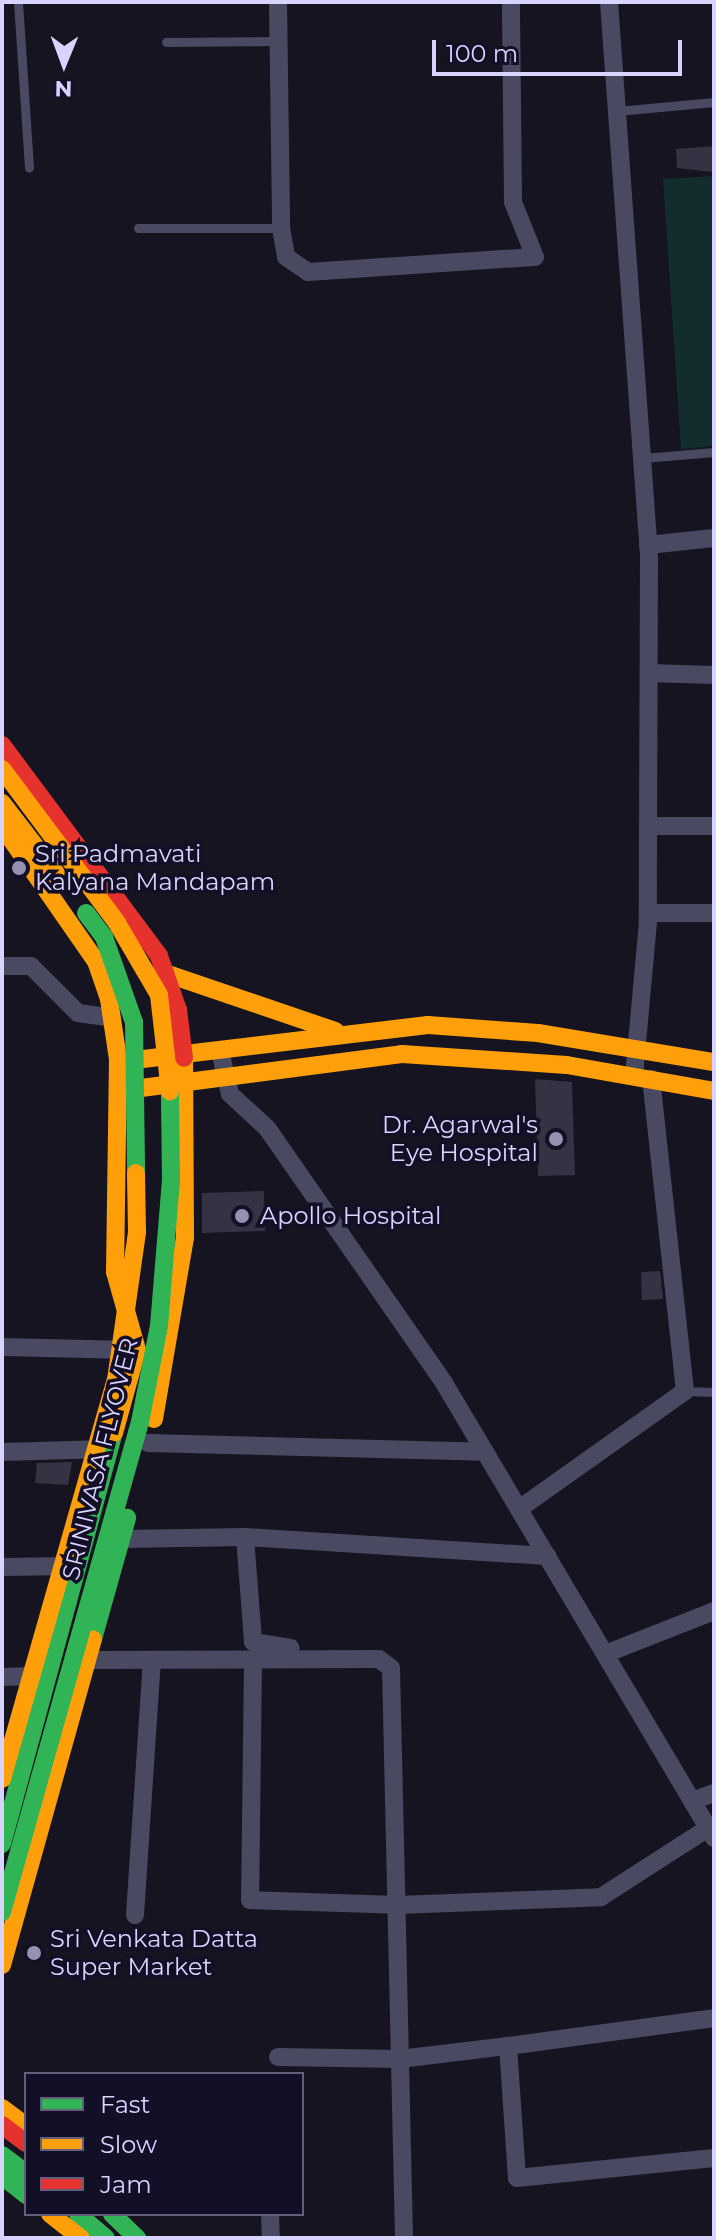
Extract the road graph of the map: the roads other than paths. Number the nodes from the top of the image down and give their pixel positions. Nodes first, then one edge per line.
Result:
1 (18, 2) edge
2 (278, 2) edge
3 (511, 2) edge
4 (609, 2) edge
5 (278, 41) junction
6 (166, 42) dead end
7 (714, 102) edge
8 (617, 111) junction
9 (29, 168) dead end
10 (138, 228) dead end
11 (281, 228) junction
12 (714, 452) edge
13 (643, 458) junction
14 (714, 538) edge
15 (648, 545) junction
16 (649, 673) junction
17 (714, 675) edge
18 (2, 745) edge
19 (2, 769) edge
20 (2, 803) edge
21 (2, 826) edge
22 (649, 826) junction
23 (714, 826) edge
24 (648, 913) junction
25 (714, 913) edge
26 (2, 966) edge
27 (165, 973) junction
28 (112, 1018) junction
29 (343, 1034) junction
30 (638, 1048) junction
31 (220, 1051) junction
32 (183, 1055) junction
33 (118, 1062) junction
34 (714, 1062) edge
35 (643, 1077) junction
36 (223, 1082) junction
37 (187, 1087) junction
38 (118, 1091) junction
39 (714, 1091) edge
40 (2, 1347) edge
41 (137, 1350) junction
42 (685, 1391) junction
43 (714, 1392) edge
44 (148, 1443) junction
45 (113, 1449) junction
46 (2, 1452) edge
47 (485, 1452) junction
48 (519, 1509) junction
49 (245, 1537) junction
50 (122, 1539) junction
51 (547, 1556) junction
52 (80, 1566) junction
53 (2, 1567) edge
54 (714, 1611) edge
55 (392, 1649) dead end
56 (605, 1654) junction
57 (88, 1660) junction
58 (152, 1661) junction
59 (253, 1661) junction
60 (49, 1676) junction
61 (2, 1677) edge
62 (2, 1779) edge
63 (714, 1793) edge
64 (692, 1801) junction
65 (711, 1833) edge
66 (2, 1844) edge
67 (397, 1905) junction
68 (2, 1912) edge
69 (135, 1915) dead end
70 (2, 1965) edge
71 (714, 2018) edge
72 (508, 2046) junction
73 (278, 2057) dead end
74 (400, 2059) junction
75 (2, 2108) edge
76 (24, 2124) edge
77 (2, 2125) edge
78 (24, 2142) edge
79 (2, 2155) edge
80 (714, 2158) edge
81 (24, 2172) edge
82 (2, 2176) edge
83 (24, 2193) edge
84 (53, 2216) edge
85 (80, 2216) edge
86 (114, 2216) edge
87 (130, 2216) edge
88 (270, 2216) edge
89 (81, 2238) edge
90 (106, 2238) edge
91 (137, 2238) edge
92 (153, 2238) edge
93 (271, 2238) edge
94 (404, 2238) edge

1 - 9 lane
2 - 5 street
3 - 11 street
4 - 8 street
5 - 6 lane
5 - 11 street
7 - 8 lane
8 - 13 street
10 - 11 lane
12 - 13 lane
13 - 15 street
14 - 15 street
15 - 16 street
16 - 17 street
16 - 22 street
18 - 27 street
19 - 68 street, SRINIVASA FLYOVER, bridge
20 - 62 street, SRINIVASA FLYOVER, bridge
21 - 28 street
22 - 23 street
22 - 24 street
24 - 25 street
24 - 30 street
26 - 28 street
27 - 29 street
27 - 32 street
28 - 33 street
29 - 30 street
29 - 31 street
30 - 34 street
30 - 35 street
31 - 32 street
31 - 36 street
32 - 33 street
32 - 37 street
33 - 38 street
35 - 36 street
35 - 39 street
35 - 42 street
36 - 37 street
36 - 47 street
37 - 38 street
37 - 44 street
38 - 41 street
40 - 41 street
41 - 45 street
42 - 43 lane
42 - 48 street
44 - 47 street
44 - 50 street
45 - 46 street
45 - 52 street
47 - 48 street
48 - 51 street
49 - 50 street
49 - 51 street
49 - 55 street
50 - 57 street
51 - 56 street
52 - 53 street
52 - 60 street
54 - 56 street
56 - 64 street
57 - 58 street
57 - 70 street
58 - 59 street
58 - 69 street
59 - 67 street
59 - 67 street
60 - 61 street
60 - 66 street
63 - 64 street
64 - 65 street
65 - 67 street
67 - 74 street
71 - 72 street
72 - 74 street
72 - 80 street
73 - 74 street
74 - 94 street
75 - 76 street
77 - 78 street
79 - 81 street
82 - 83 street
84 - 89 street
85 - 90 street
86 - 91 street
87 - 92 street
88 - 93 street

